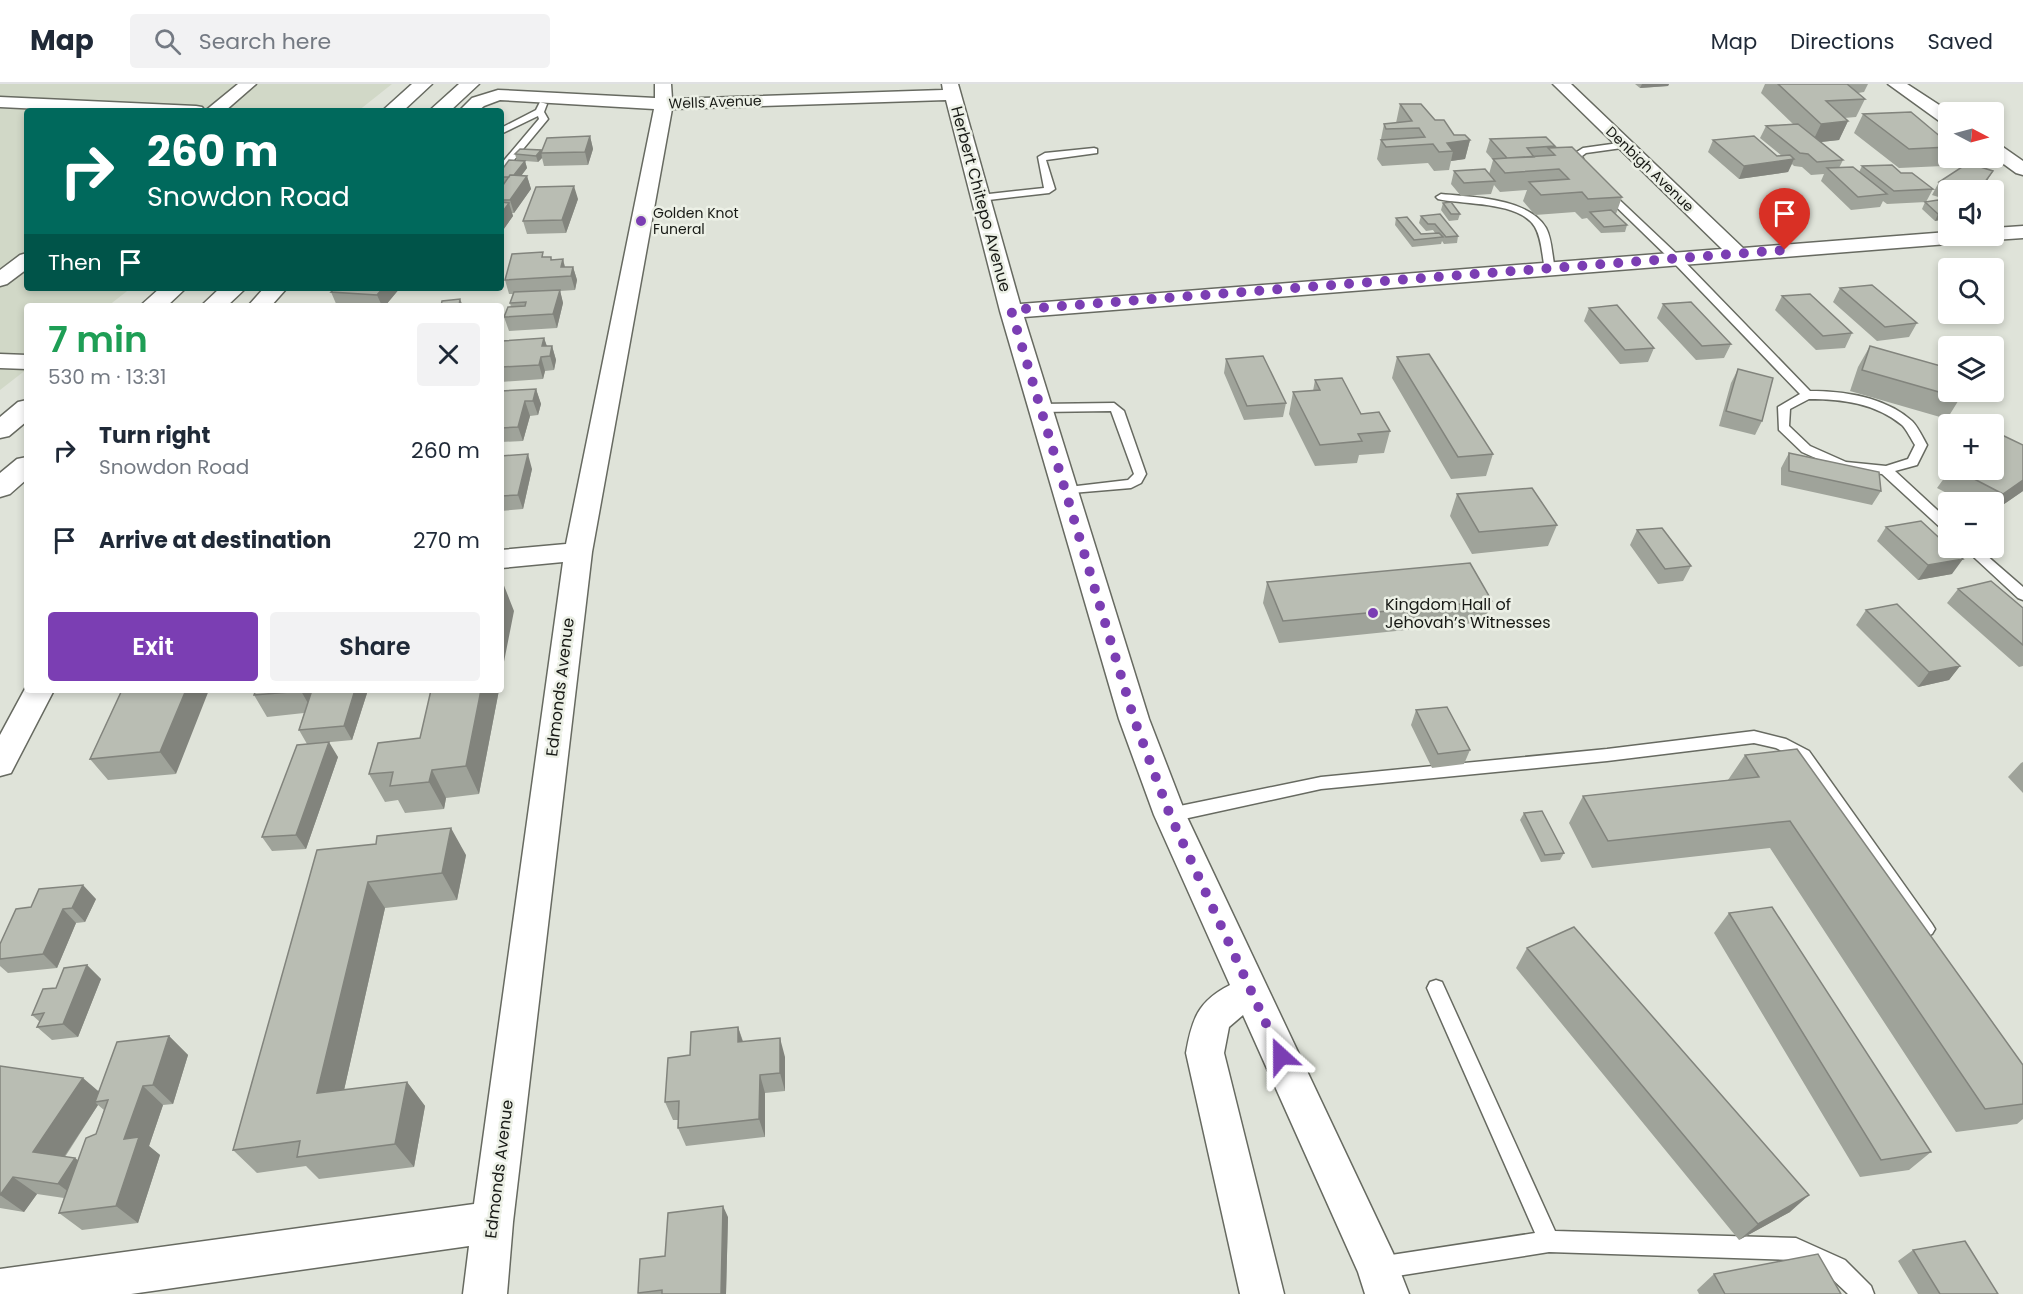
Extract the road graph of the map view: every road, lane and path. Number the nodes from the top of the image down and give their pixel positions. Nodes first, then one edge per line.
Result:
1 (49, 84) edge
2 (248, 84) edge
3 (423, 84) edge
4 (470, 84) edge
5 (1562, 84) edge
6 (1896, 84) edge
7 (493, 89) edge
8 (951, 89) edge
9 (664, 94) edge
10 (0, 102) edge
11 (22, 103) junction
12 (543, 105) junction
13 (473, 106) edge
14 (131, 108) edge
15 (218, 108) edge
16 (395, 108) edge
17 (443, 108) edge
18 (1938, 112) edge
19 (0, 116) edge
20 (504, 129) edge
21 (1626, 145) junction
22 (1094, 151) dead end
23 (2004, 156) edge
24 (504, 166) edge
25 (2023, 169) edge
26 (1587, 173) edge
27 (1595, 181) edge
28 (1441, 197) dead end
29 (980, 198) junction
30 (2023, 232) edge
31 (2004, 233) edge
32 (1938, 239) edge
33 (1738, 254) junction
34 (1676, 259) junction
35 (24, 261) edge
36 (1550, 269) junction
37 (0, 280) edge
38 (170, 291) edge
39 (230, 291) edge
40 (273, 291) edge
41 (156, 303) edge
42 (216, 303) edge
43 (262, 303) edge
44 (1011, 310) junction
45 (0, 360) edge
46 (24, 362) edge
47 (0, 381) edge
48 (24, 382) edge
49 (1807, 395) junction
50 (1040, 408) junction
51 (24, 410) edge
52 (0, 430) edge
53 (24, 468) edge
54 (1886, 470) junction
55 (0, 488) edge
56 (1065, 491) junction
57 (1938, 518) edge
58 (578, 552) junction
59 (1981, 558) edge
60 (504, 559) edge
61 (2023, 596) edge
62 (37, 693) edge
63 (0, 764) edge
64 (1170, 815) junction
65 (1926, 929) edge
66 (1436, 988) dead end
67 (1252, 992) junction
68 (492, 1222) junction
69 (1549, 1241) junction
70 (1382, 1281) edge
71 (0, 1292) edge
72 (485, 1294) edge
73 (1262, 1294) edge
74 (1863, 1294) edge

1 - 11 street
2 - 15 street
3 - 16 highway
4 - 17 highway
5 - 21 street, Denbigh Avenue
6 - 18 street
7 - 12 street, Wells Avenue
7 - 13 street, Wells Avenue
8 - 9 street, Wells Avenue
8 - 29 street, Herbert Chitepo Avenue
9 - 12 street, Wells Avenue
9 - 58 street, Edmonds Avenue
10 - 11 street
11 - 14 street
11 - 19 street
12 - 20 lane
12 - 24 lane
21 - 26 lane
21 - 33 street, Denbigh Avenue
22 - 29 lane
23 - 25 street
27 - 34 lane
28 - 36 lane
29 - 44 street, Herbert Chitepo Avenue
30 - 31 street
32 - 33 street
33 - 34 street
34 - 36 street
34 - 49 lane
35 - 37 street
36 - 44 street
38 - 41 highway
39 - 42 highway
40 - 43 street
44 - 50 street, Herbert Chitepo Avenue
45 - 46 street
47 - 48 street
49 - 54 lane
49 - 54 lane
50 - 56 street, Herbert Chitepo Avenue
50 - 56 lane
51 - 52 highway
53 - 55 highway
54 - 57 lane
56 - 64 street, Herbert Chitepo Avenue
58 - 60 street
58 - 68 street, Edmonds Avenue
59 - 61 lane
62 - 63 street
64 - 65 lane
64 - 67 street, Herbert Chitepo Avenue
66 - 69 lane
67 - 70 street, Herbert Chitepo Avenue
67 - 73 street
68 - 71 street
68 - 72 street, Edmonds Avenue
69 - 70 lane
69 - 74 lane

